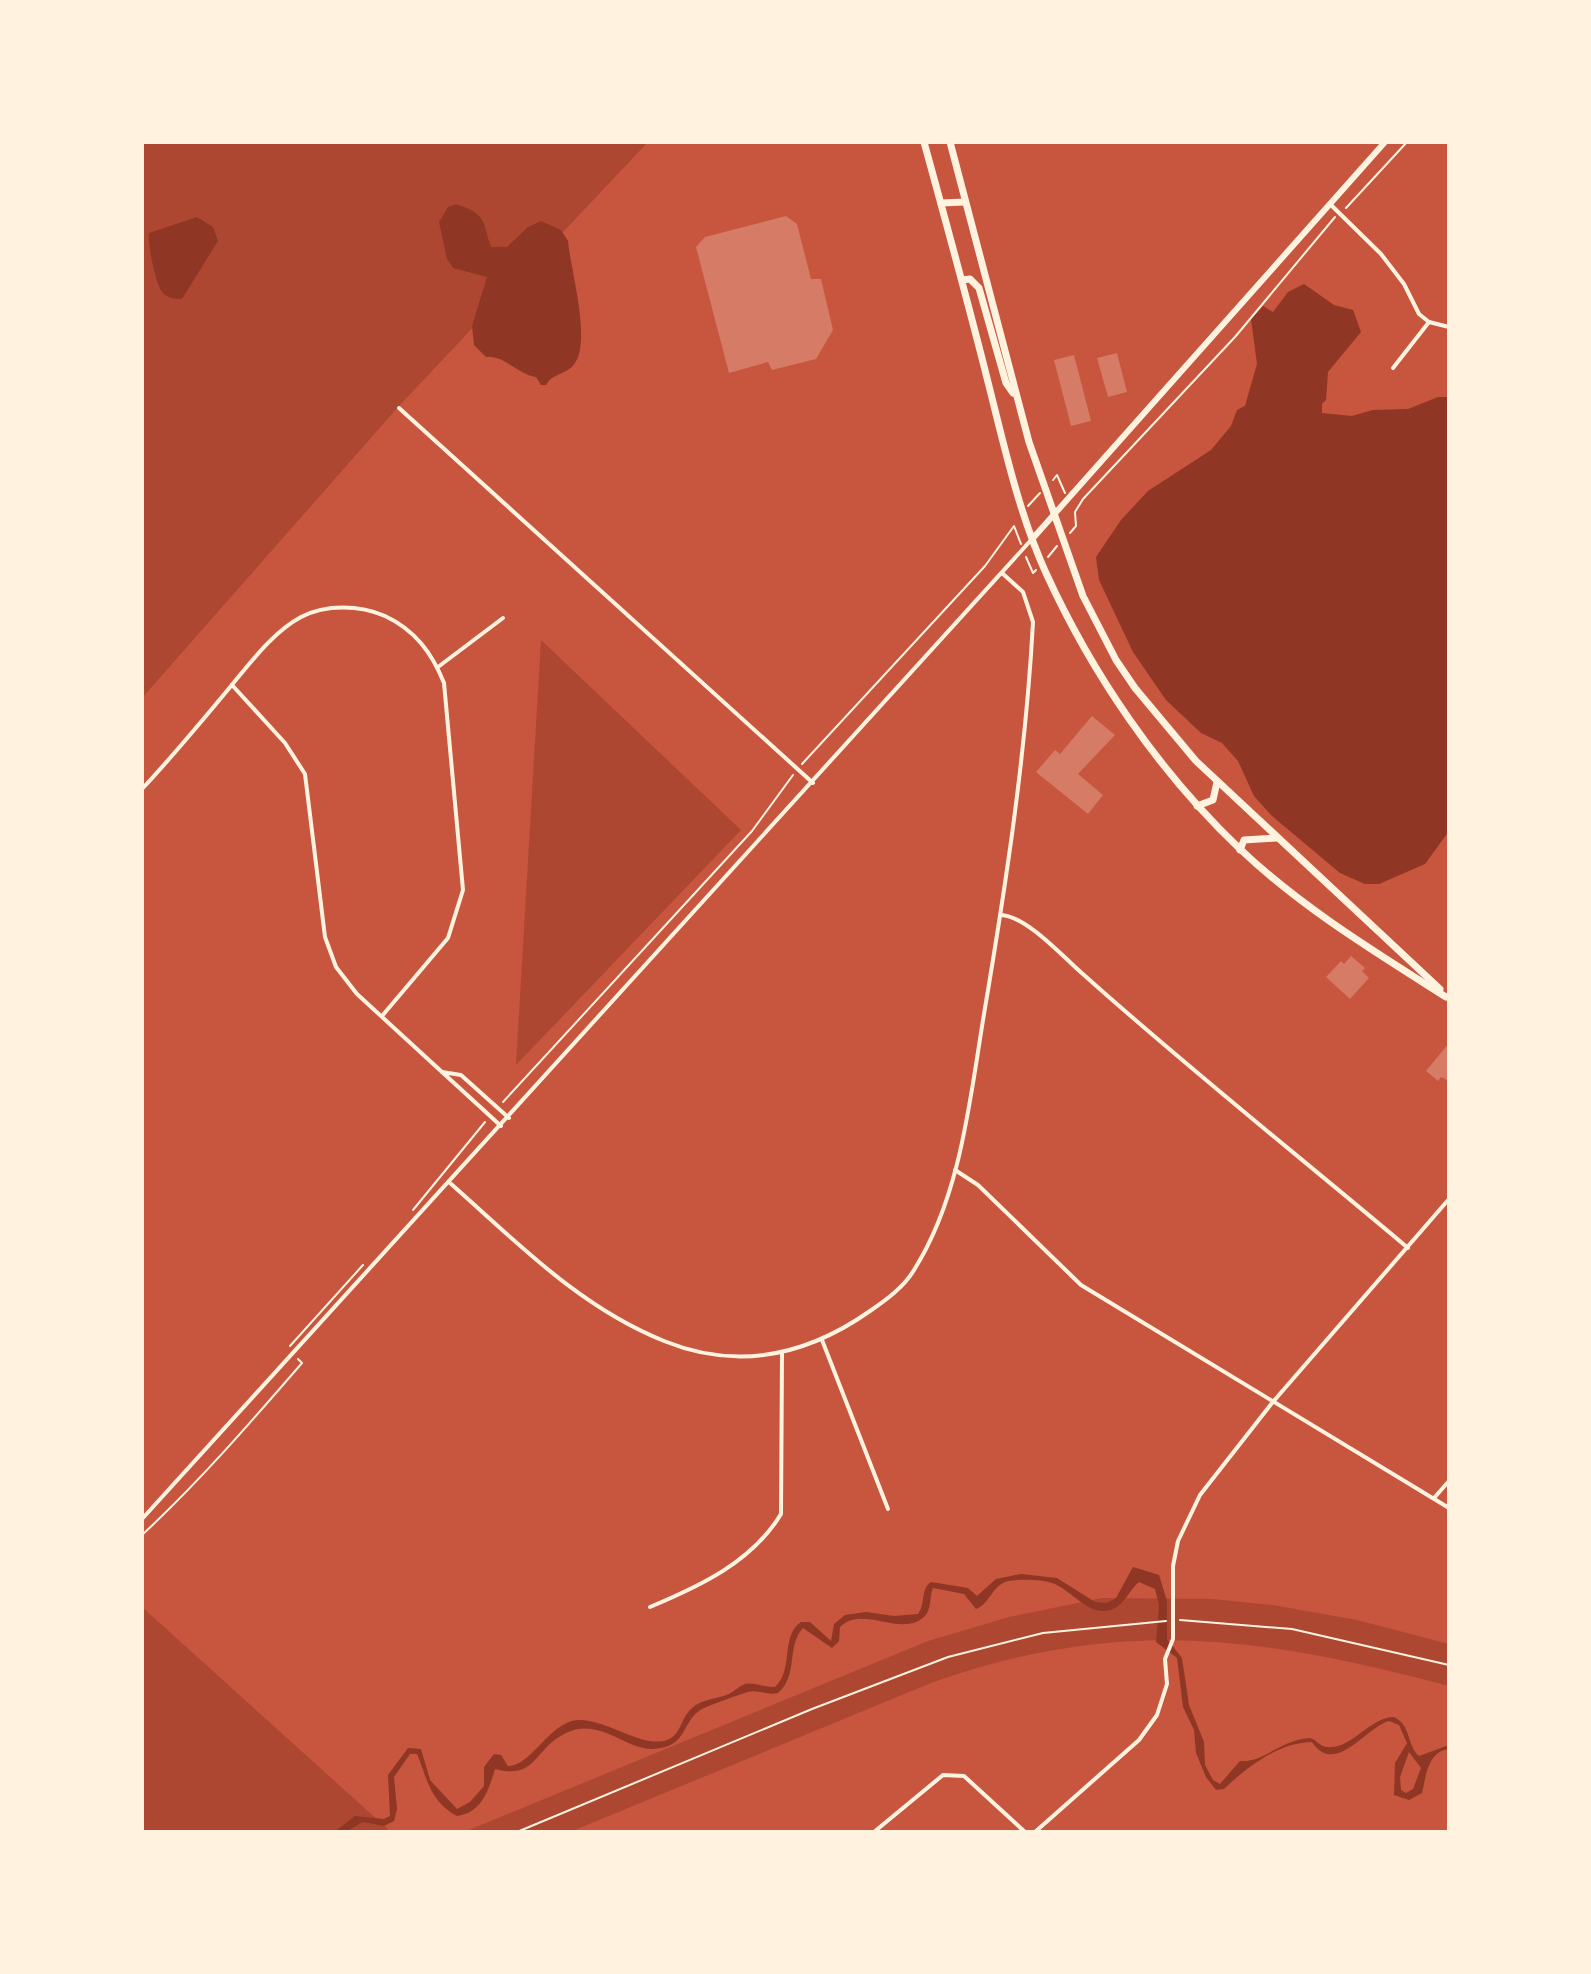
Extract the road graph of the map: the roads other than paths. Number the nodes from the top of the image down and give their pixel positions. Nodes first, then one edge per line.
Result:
1 (924, 142) edge
2 (950, 142) edge
3 (1385, 142) edge
4 (965, 202) junction
5 (941, 203) junction
6 (1330, 204) junction
7 (962, 280) junction
8 (1429, 322) junction
9 (1449, 327) edge
10 (1393, 368) dead end
11 (1017, 398) junction
12 (399, 408) dead end
13 (1053, 515) junction
14 (1034, 537) junction
15 (1002, 573) junction
16 (503, 618) dead end
17 (438, 667) junction
18 (232, 685) junction
19 (1217, 782) junction
20 (813, 783) junction
21 (142, 789) edge
22 (1197, 806) junction
23 (1276, 838) junction
24 (1240, 850) junction
25 (1001, 915) junction
26 (1448, 998) edge
27 (382, 1016) junction
28 (442, 1072) junction
29 (509, 1118) junction
30 (501, 1126) junction
31 (955, 1170) junction
32 (449, 1183) junction
33 (1449, 1199) edge
34 (1408, 1248) junction
35 (822, 1340) junction
36 (782, 1354) junction
37 (1272, 1403) junction
38 (1449, 1481) edge
39 (1434, 1498) junction
40 (1449, 1508) edge
41 (888, 1509) dead end
42 (142, 1519) edge
43 (650, 1607) dead end
44 (874, 1832) edge
45 (1025, 1832) edge
46 (1035, 1832) edge

1 - 5 main road
2 - 4 main road
3 - 6 main road
4 - 5 main road
4 - 11 main road
5 - 7 main road
6 - 8 street
6 - 13 main road
7 - 11 main road
7 - 14 main road
8 - 9 street
8 - 10 street
11 - 13 main road
12 - 20 street
13 - 14 main road
13 - 19 main road
14 - 15 street
14 - 22 main road
15 - 20 street
15 - 25 street
16 - 17 street
17 - 18 street
17 - 27 street
18 - 21 street
18 - 27 street
19 - 22 main road
19 - 23 main road
20 - 29 street
22 - 24 main road
23 - 24 main road
23 - 26 main road
24 - 26 main road
25 - 31 street
25 - 34 street
27 - 28 street
28 - 29 street
28 - 30 street
29 - 30 street
30 - 32 street
31 - 35 street
31 - 37 street
32 - 36 street
32 - 42 street
33 - 34 street
34 - 37 street
35 - 36 street
35 - 41 street
36 - 43 street
37 - 39 street
37 - 46 street
38 - 39 street
39 - 40 street
44 - 45 street

